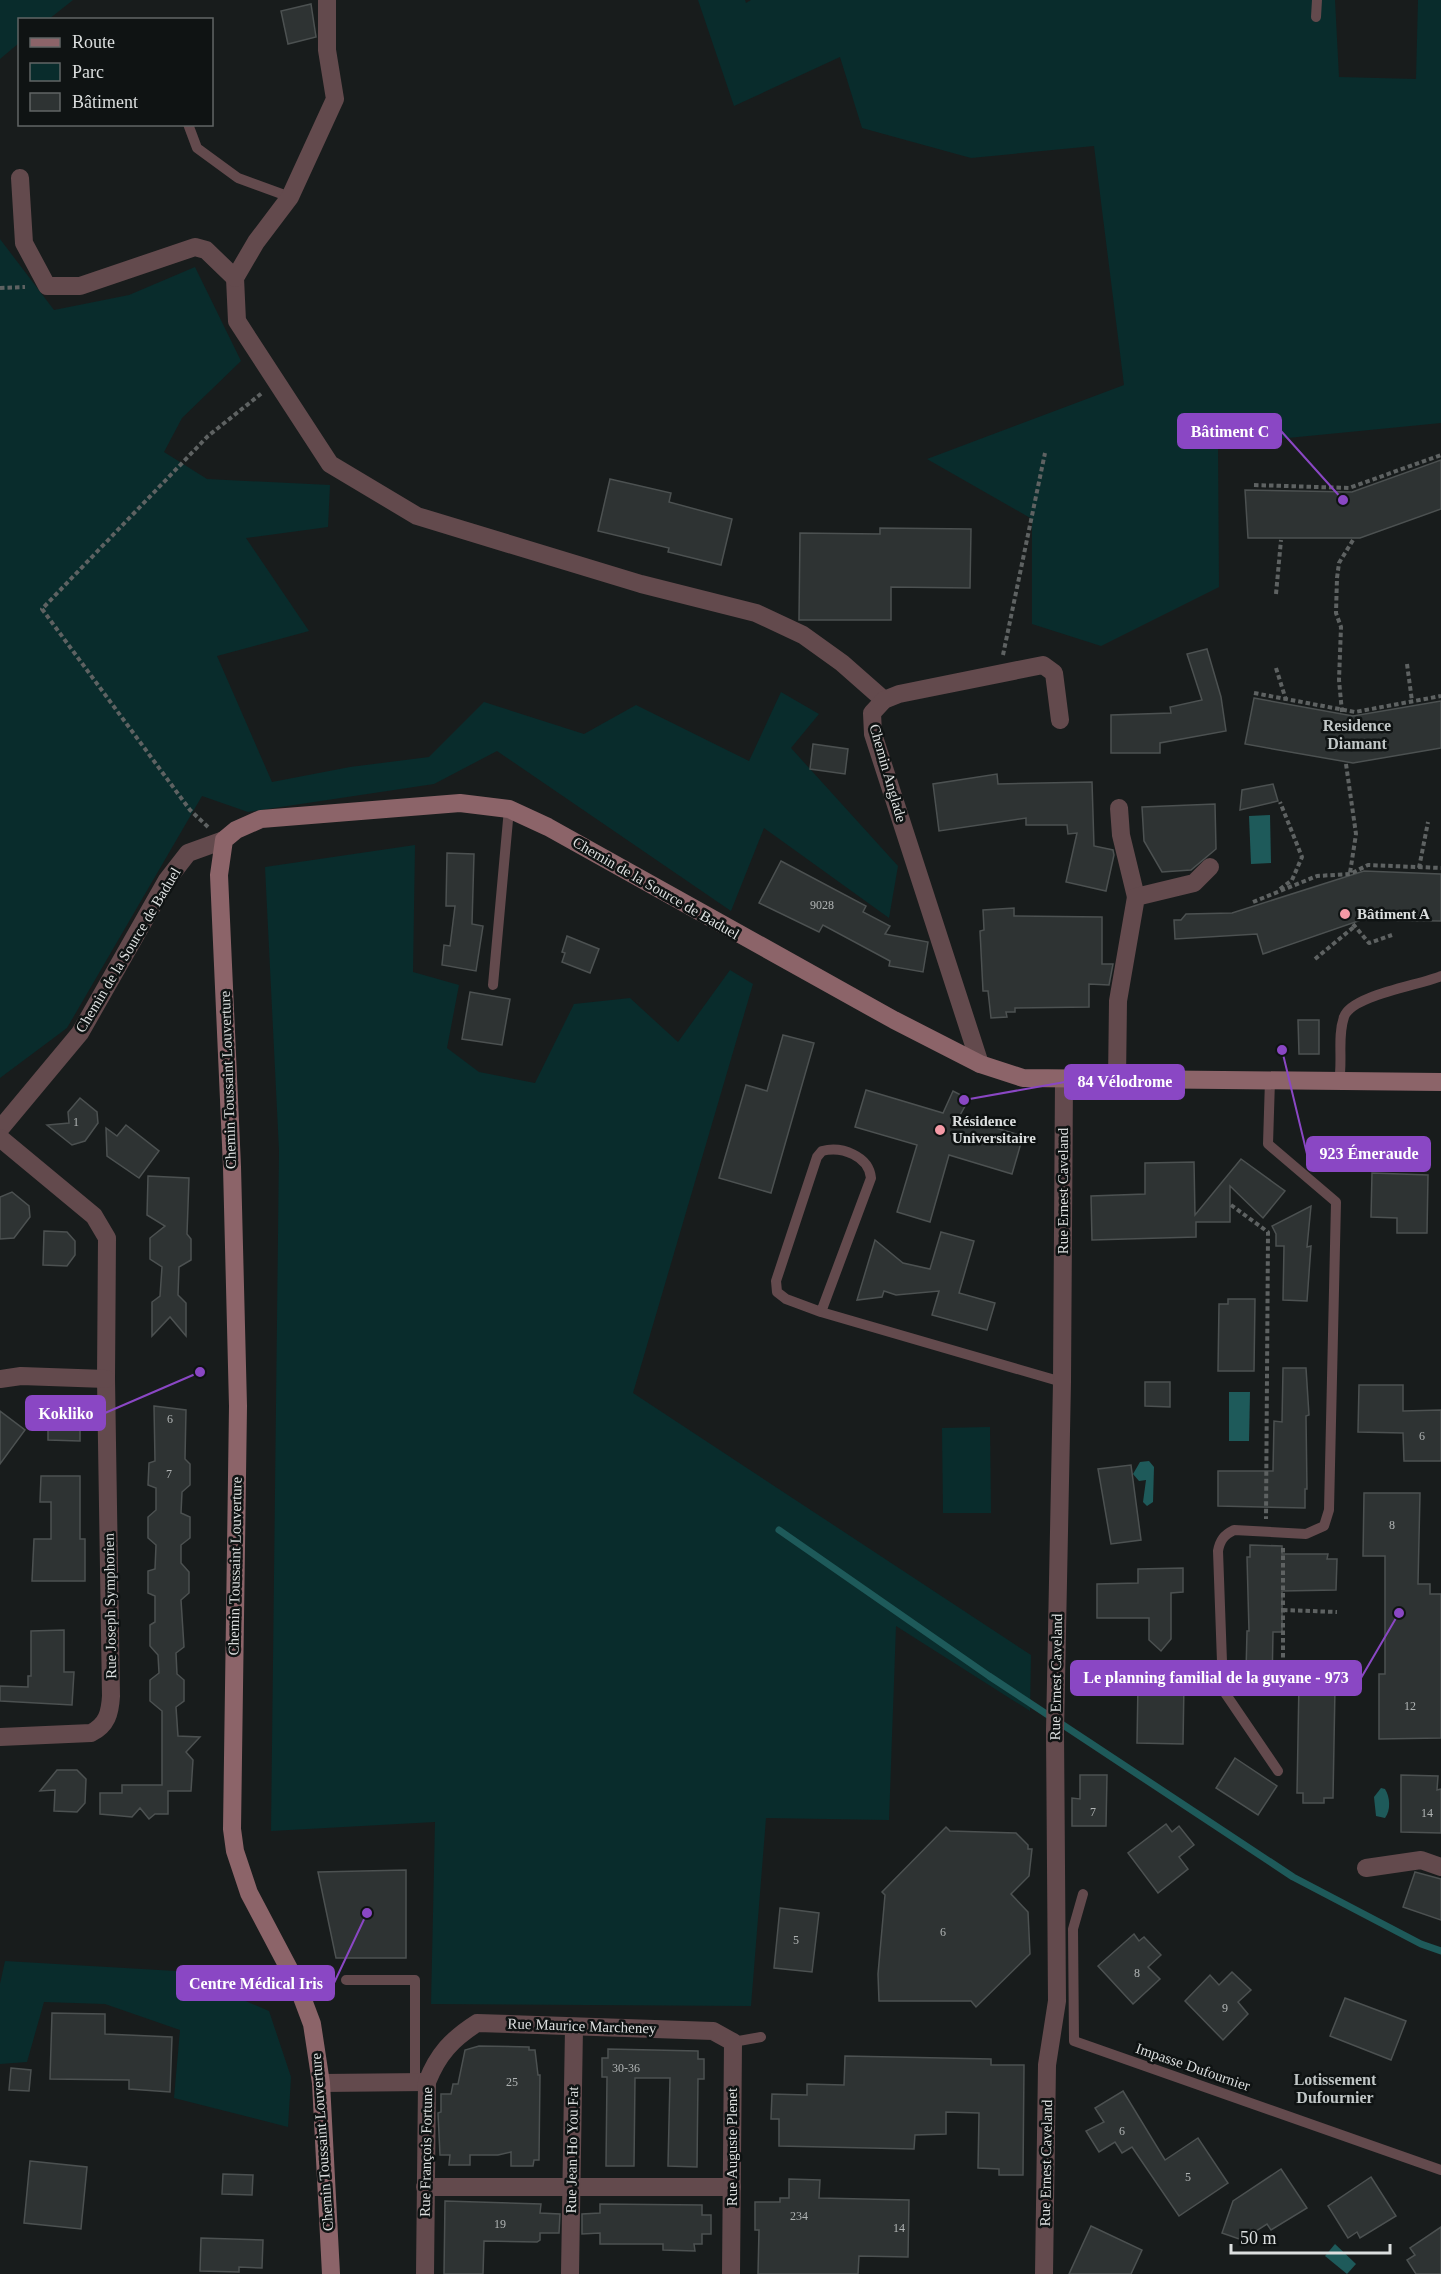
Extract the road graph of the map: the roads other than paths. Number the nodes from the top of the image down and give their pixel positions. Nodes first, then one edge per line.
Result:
1 (327, 0) edge
2 (1317, 0) edge
3 (1316, 17) dead end
4 (189, 126) edge
5 (20, 178) dead end
6 (290, 197) junction
7 (235, 278) junction
8 (884, 700) junction
9 (1060, 720) dead end
10 (1119, 808) dead end
11 (509, 809) junction
12 (224, 840) junction
13 (1210, 867) dead end
14 (1136, 897) junction
15 (1441, 976) edge
16 (493, 985) dead end
17 (980, 1064) junction
18 (1064, 1080) junction
19 (1270, 1080) junction
20 (1117, 1081) junction
21 (1339, 1082) junction
22 (1441, 1082) edge
23 (0, 1129) edge
24 (0, 1138) edge
25 (821, 1312) junction
26 (0, 1379) edge
27 (106, 1379) junction
28 (1062, 1382) junction
29 (0, 1737) edge
30 (1278, 1771) dead end
31 (1441, 1867) edge
32 (1366, 1868) dead end
33 (1083, 1894) dead end
34 (346, 1980) dead end
35 (574, 2027) junction
36 (761, 2037) dead end
37 (454, 2038) joint
38 (733, 2042) junction
39 (421, 2082) junction
40 (321, 2083) junction
41 (1441, 2170) edge
42 (425, 2187) junction
43 (572, 2187) junction
44 (732, 2187) junction
45 (331, 2274) edge
46 (425, 2274) edge
47 (570, 2274) edge
48 (731, 2274) edge
49 (1044, 2274) edge

1 - 6 street
2 - 3 lane
4 - 6 lane
5 - 7 street
6 - 7 street
7 - 8 street
8 - 9 street, Chemin Anglade
8 - 17 street, Chemin Anglade
10 - 14 street
11 - 12 street, Chemin de la Source de Baduel
11 - 16 lane
11 - 17 street, Chemin de la Source de Baduel
12 - 23 street, Chemin de la Source de Baduel
12 - 40 street, Chemin Toussaint Louverture
13 - 14 street
14 - 20 street
15 - 21 lane
17 - 18 street, Chemin de la Source de Baduel
18 - 20 street, Chemin de la Source de Baduel
18 - 28 street, Rue Ernest Caveland
19 - 20 street, Chemin de la Source de Baduel
19 - 21 street, Chemin de la Source de Baduel
19 - 30 lane
21 - 22 street, Chemin de la Source de Baduel
24 - 27 street, Rue Joseph Symphorien
25 - 25 lane
25 - 28 lane
26 - 27 street
27 - 29 street, Rue Joseph Symphorien
28 - 49 street, Rue Ernest Caveland
31 - 32 street
33 - 41 lane, Impasse Dufournier
34 - 39 lane
35 - 37 street, Rue Maurice Marcheney
35 - 38 street, Rue Maurice Marcheney
35 - 43 street, Rue Jean Ho You Fat
36 - 38 lane
37 - 39 street, Rue François Fortune
38 - 44 street, Rue Auguste Plenet
39 - 40 street
39 - 42 street, Rue François Fortune
40 - 45 street, Chemin Toussaint Louverture
42 - 43 street
42 - 46 street, Rue François Fortune
43 - 44 street
43 - 47 street, Rue Jean Ho You Fat
44 - 48 street, Rue Auguste Plenet

